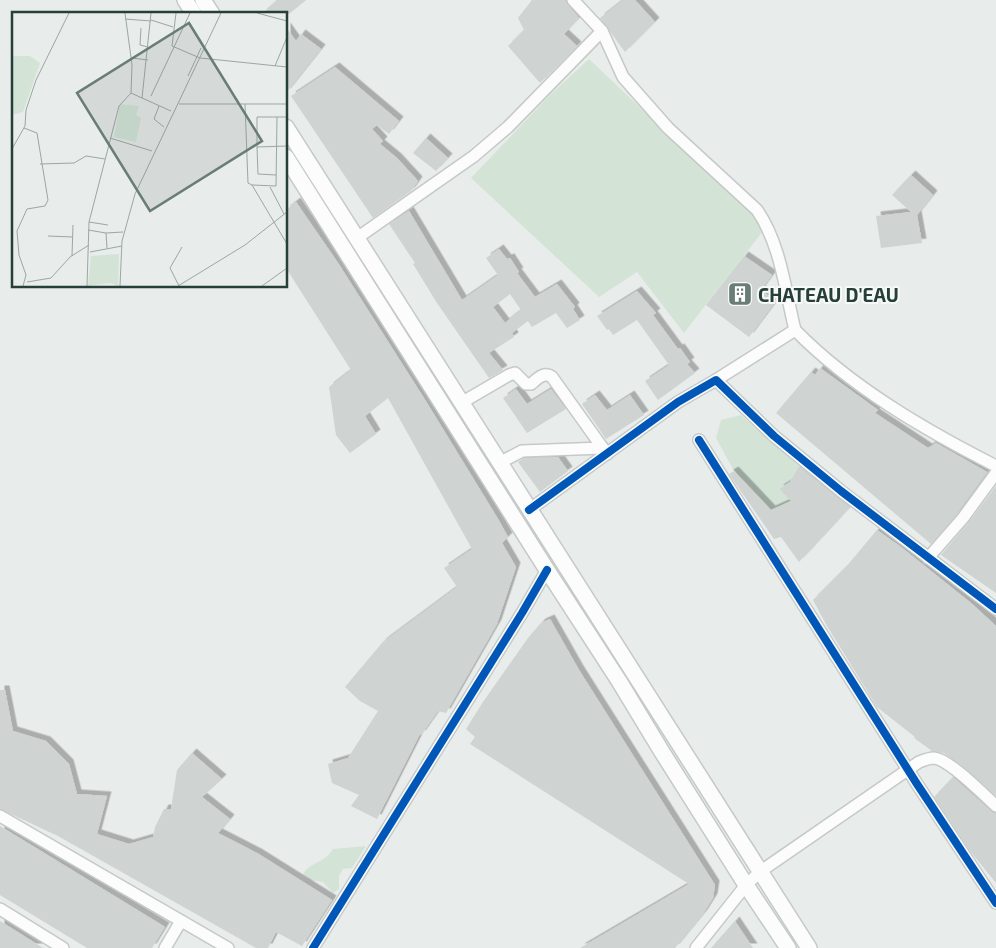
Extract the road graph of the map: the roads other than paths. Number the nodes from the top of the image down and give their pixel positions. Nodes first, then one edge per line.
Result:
1 (185, 0) edge
2 (204, 0) edge
3 (573, 0) edge
4 (193, 12) edge
5 (211, 12) edge
6 (602, 32) junction
7 (288, 130) edge
8 (288, 160) edge
9 (357, 238) junction
10 (795, 330) junction
11 (716, 380) junction
12 (461, 403) junction
13 (699, 440) dead end
14 (605, 451) junction
15 (499, 463) junction
16 (996, 466) edge
17 (996, 473) edge
18 (529, 510) junction
19 (928, 558) junction
20 (547, 570) junction
21 (996, 609) edge
22 (908, 770) junction
23 (996, 806) edge
24 (0, 816) edge
25 (761, 871) junction
26 (746, 885) junction
27 (992, 886) edge
28 (996, 902) edge
29 (0, 909) edge
30 (181, 921) junction
31 (225, 947) edge
32 (63, 948) edge
33 (165, 948) edge
34 (313, 948) edge
35 (696, 948) edge
36 (788, 948) edge
37 (809, 948) edge

1 - 4 main road
2 - 5 main road
3 - 6 street
6 - 9 street
6 - 10 street
7 - 9 main road
8 - 20 main road
9 - 12 main road
10 - 11 street
10 - 16 street
11 - 14 street
11 - 19 street
12 - 14 street
12 - 15 main road
13 - 22 street
14 - 15 street
14 - 18 street
15 - 18 main road
17 - 19 street
18 - 25 main road
19 - 21 street
20 - 26 main road
20 - 34 street
22 - 23 street
22 - 25 street
22 - 27 street
24 - 30 street
25 - 26 street
25 - 37 main road
26 - 35 street
26 - 36 main road
27 - 28 street
29 - 32 street
30 - 31 street
30 - 33 street

